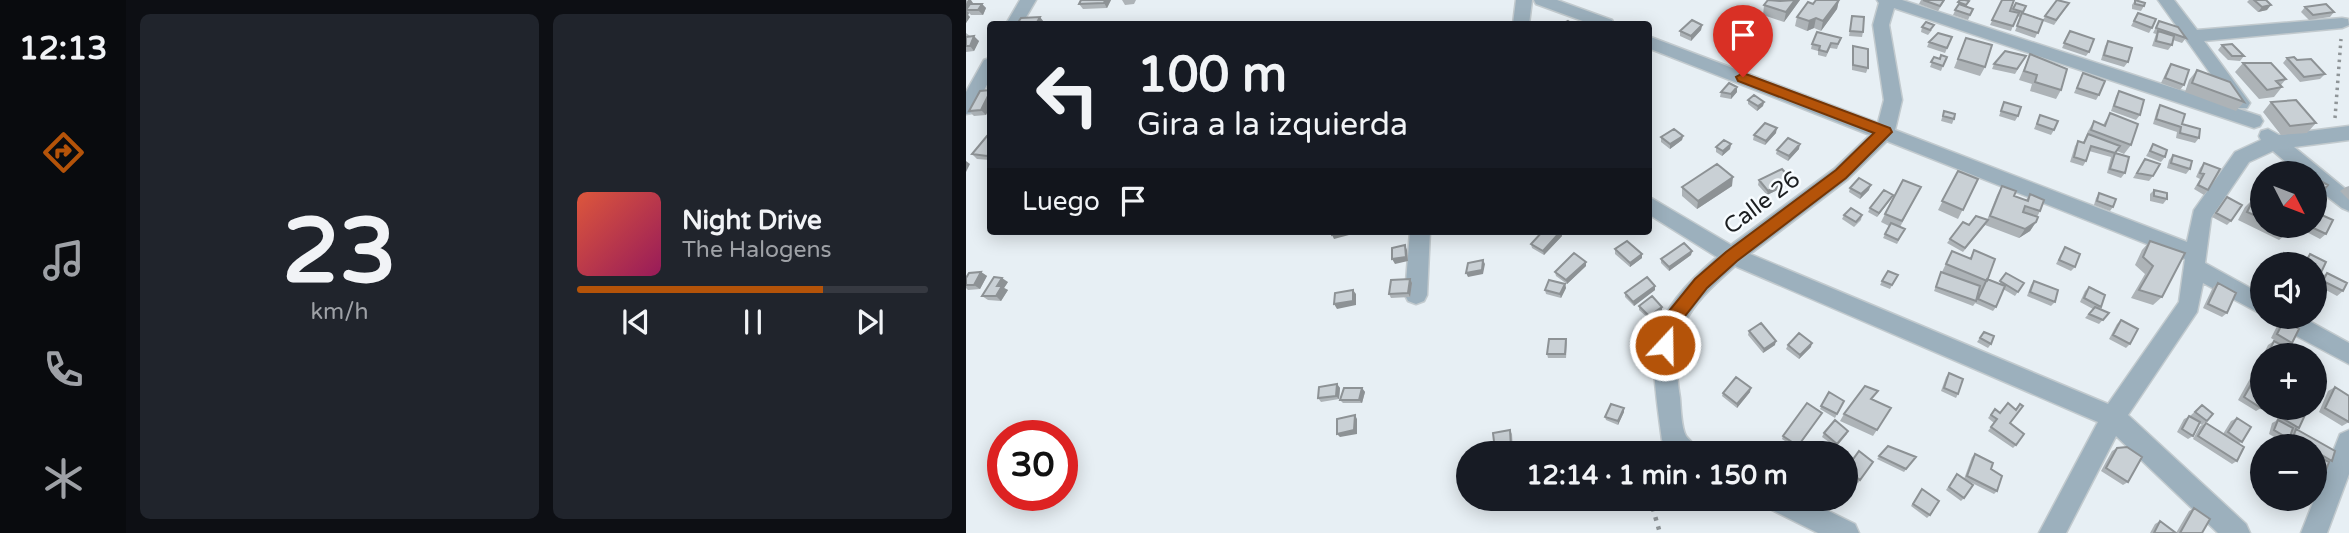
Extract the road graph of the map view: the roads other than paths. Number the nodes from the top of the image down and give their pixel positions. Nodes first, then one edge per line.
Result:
1 (1028, 0) edge
2 (1524, 0) edge
3 (1542, 0) edge
4 (1887, 0) edge
5 (2166, 0) edge
6 (1016, 21) edge
7 (1521, 21) edge
8 (1598, 21) edge
9 (2342, 23) road end
10 (2194, 36) junction
11 (1652, 43) edge
12 (987, 67) edge
13 (972, 84) edge
14 (966, 108) edge
15 (2253, 121) junction
16 (1885, 132) junction
17 (2342, 134) edge
18 (2273, 143) junction
19 (2296, 161) edge
20 (2328, 186) edge
21 (2349, 203) edge
22 (1652, 206) edge
23 (1420, 235) edge
24 (1732, 256) junction
25 (2195, 261) junction
26 (1416, 295) dead end
27 (2250, 297) edge
28 (2304, 329) edge
29 (2349, 354) edge
30 (2113, 417) junction
31 (1678, 441) edge
32 (2349, 442) edge
33 (1801, 511) edge
34 (1846, 533) edge
35 (2053, 533) edge
36 (2237, 533) edge
37 (2314, 533) edge

1 - 6 street
2 - 7 street
3 - 8 street
4 - 15 street
4 - 16 street
5 - 10 street
9 - 10 street
10 - 15 street
11 - 16 street
12 - 13 street
13 - 14 street
15 - 18 street
16 - 24 street, Calle 26
16 - 25 street
17 - 18 street
18 - 19 street
18 - 25 street
20 - 21 street
22 - 24 street
23 - 26 street
24 - 30 street
24 - 31 street, Calle 26
25 - 27 street
25 - 30 street
28 - 29 street
30 - 35 street
30 - 36 street
32 - 37 street
33 - 34 street

